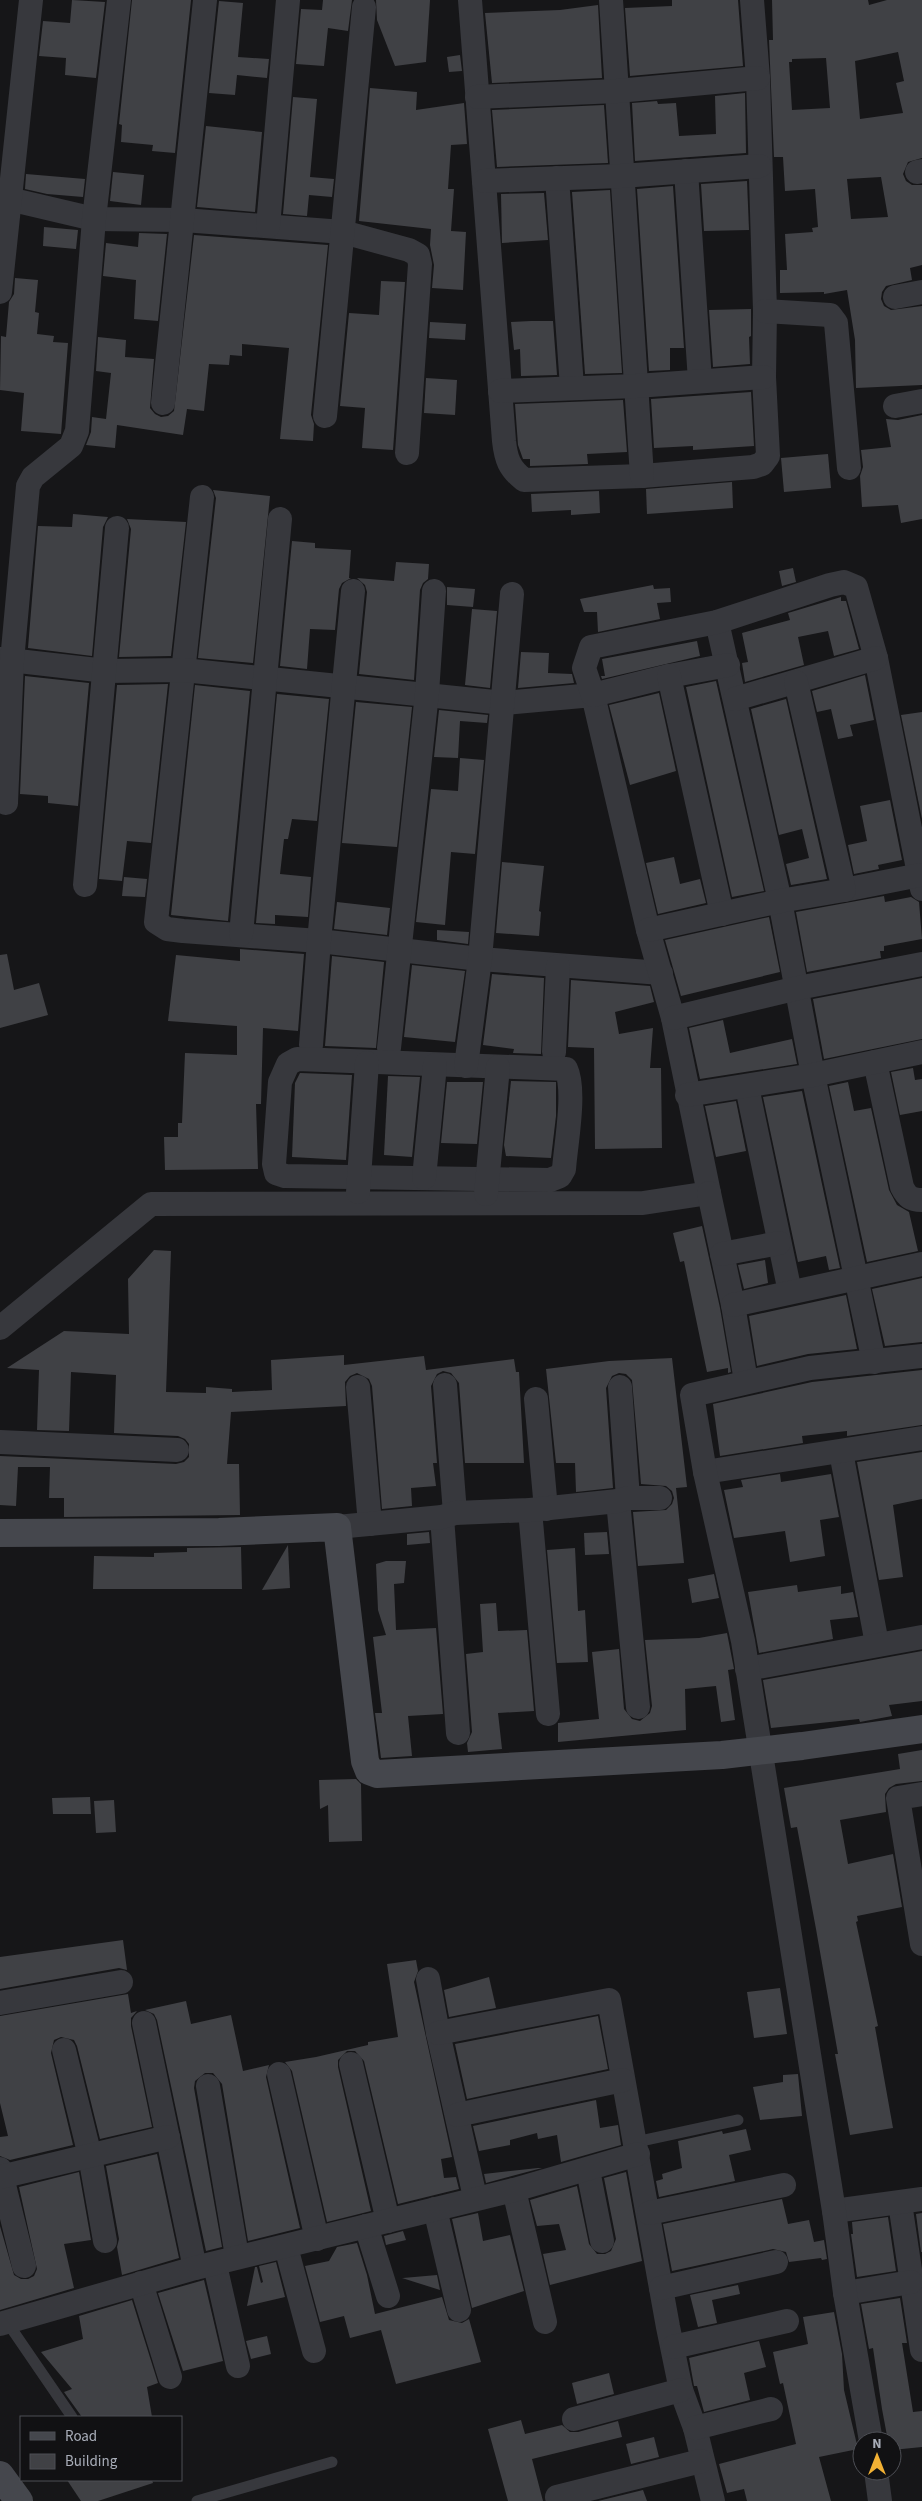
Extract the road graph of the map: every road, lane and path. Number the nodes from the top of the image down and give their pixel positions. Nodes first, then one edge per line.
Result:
1 (31, 0) edge
2 (119, 0) edge
3 (205, 0) edge
4 (288, 0) edge
5 (470, 0) edge
6 (611, 0) edge
7 (752, 0) edge
8 (364, 7) dead end
9 (758, 78) junction
10 (617, 91) junction
11 (477, 97) junction
12 (760, 166) junction
13 (686, 171) junction
14 (620, 176) junction
15 (557, 178) junction
16 (484, 182) junction
17 (5, 197) edge
18 (94, 219) junction
19 (182, 220) junction
20 (268, 226) junction
21 (343, 232) junction
22 (0, 292) edge
23 (922, 292) edge
24 (895, 297) dead end
25 (765, 311) junction
26 (764, 377) junction
27 (700, 381) junction
28 (636, 386) junction
29 (572, 387) junction
30 (500, 391) junction
31 (922, 401) edge
32 (163, 403) dead end
33 (895, 406) dead end
34 (325, 416) dead end
35 (407, 453) dead end
36 (849, 468) dead end
37 (642, 476) junction
38 (202, 497) dead end
39 (280, 518) dead end
40 (117, 528) dead end
41 (352, 591) dead end
42 (434, 591) dead end
43 (512, 594) dead end
44 (717, 622) junction
45 (876, 658) junction
46 (6, 660) edge
47 (728, 665) junction
48 (183, 670) junction
49 (106, 671) junction
50 (669, 676) junction
51 (264, 678) junction
52 (796, 682) junction
53 (345, 685) junction
54 (427, 693) junction
55 (593, 695) junction
56 (735, 699) junction
57 (504, 703) junction
58 (6, 803) dead end
59 (921, 882) edge
60 (84, 885) dead end
61 (844, 890) junction
62 (780, 901) junction
63 (722, 914) junction
64 (648, 930) junction
65 (241, 934) junction
66 (319, 941) junction
67 (399, 951) junction
68 (480, 959) junction
69 (922, 964) edge
70 (558, 966) junction
71 (661, 973) junction
72 (798, 988) junction
73 (673, 1018) junction
74 (311, 1045) dead end
75 (389, 1048) dead end
76 (554, 1052) dead end
77 (922, 1052) edge
78 (875, 1062) junction
79 (367, 1063) junction
80 (435, 1065) junction
81 (466, 1066) junction
82 (498, 1067) junction
83 (813, 1075) junction
84 (747, 1087) junction
85 (687, 1095) junction
86 (359, 1177) junction
87 (424, 1178) junction
88 (487, 1179) junction
89 (709, 1193) junction
90 (922, 1200) edge
91 (485, 1203) junction
92 (357, 1204) junction
93 (779, 1243) junction
94 (722, 1254) junction
95 (922, 1264) edge
96 (857, 1279) junction
97 (790, 1292) junction
98 (733, 1305) junction
99 (0, 1328) edge
100 (922, 1356) edge
101 (874, 1362) junction
102 (746, 1381) junction
103 (445, 1385) dead end
104 (358, 1387) dead end
105 (620, 1387) dead end
106 (536, 1399) dead end
107 (922, 1438) edge
108 (0, 1442) edge
109 (176, 1450) dead end
110 (841, 1452) junction
111 (705, 1472) junction
112 (660, 1498) dead end
113 (623, 1500) junction
114 (538, 1509) junction
115 (448, 1515) junction
116 (370, 1524) junction
117 (337, 1527) junction
118 (0, 1533) edge
119 (922, 1637) edge
120 (877, 1644) junction
121 (747, 1669) junction
122 (638, 1707) dead end
123 (548, 1714) dead end
124 (922, 1728) edge
125 (458, 1733) dead end
126 (760, 1751) junction
127 (922, 1794) edge
128 (922, 1944) edge
129 (428, 1979) dead end
130 (121, 1982) dead end
131 (0, 2003) edge
132 (144, 2023) dead end
133 (438, 2033) junction
134 (64, 2050) dead end
135 (351, 2064) dead end
136 (279, 2074) dead end
137 (623, 2080) junction
138 (208, 2086) dead end
139 (456, 2115) junction
140 (738, 2120) dead end
141 (168, 2137) junction
142 (637, 2148) junction
143 (90, 2156) junction
144 (588, 2170) junction
145 (0, 2174) edge
146 (784, 2185) dead end
147 (514, 2190) junction
148 (476, 2197) junction
149 (911, 2201) edge
150 (435, 2210) junction
151 (834, 2211) junction
152 (649, 2213) junction
153 (377, 2224) junction
154 (317, 2239) junction
155 (105, 2241) dead end
156 (602, 2242) dead end
157 (286, 2247) junction
158 (237, 2256) junction
159 (776, 2262) dead end
160 (24, 2266) dead end
161 (205, 2267) junction
162 (911, 2282) junction
163 (142, 2283) junction
164 (661, 2288) junction
165 (845, 2293) junction
166 (388, 2296) dead end
167 (459, 2310) dead end
168 (787, 2321) dead end
169 (545, 2322) dead end
170 (4, 2323) edge
171 (673, 2347) junction
172 (922, 2350) edge
173 (314, 2351) dead end
174 (238, 2366) dead end
175 (170, 2377) dead end
176 (681, 2390) junction
177 (771, 2409) dead end
178 (71, 2416) edge
179 (574, 2419) dead end
180 (695, 2428) junction
181 (869, 2431) edge
182 (702, 2460) junction
183 (332, 2462) dead end
184 (0, 2475) edge
185 (877, 2481) edge
186 (557, 2497) dead end
187 (19, 2501) edge
188 (197, 2501) edge
189 (713, 2501) edge
190 (880, 2501) edge

1 - 17 street
2 - 18 street
3 - 19 street
4 - 20 street
5 - 11 street
6 - 10 street
7 - 9 street
8 - 21 street
9 - 10 street
9 - 12 street
10 - 11 street
10 - 14 street
11 - 16 street
12 - 13 street
12 - 25 street
13 - 14 street
13 - 27 street
14 - 15 street
14 - 28 street
15 - 16 street
15 - 29 street
16 - 30 street
17 - 18 street
17 - 22 street
18 - 19 street
18 - 46 street
19 - 20 street
19 - 32 street
20 - 21 street
21 - 34 street
21 - 35 street
23 - 24 street
25 - 26 street
25 - 36 street
26 - 27 street
26 - 37 street
27 - 28 street
28 - 29 street
28 - 37 street
29 - 30 street
30 - 37 street
31 - 33 street
38 - 48 street
39 - 51 street
40 - 49 street
41 - 53 street
42 - 54 street
43 - 57 street
44 - 45 street
44 - 47 street
44 - 55 street
45 - 52 street
45 - 59 street
46 - 49 street
46 - 58 street
47 - 50 street
47 - 56 street
48 - 49 street
48 - 51 street
48 - 65 street
49 - 60 street
50 - 55 street
50 - 63 street
51 - 53 street
51 - 65 street
52 - 56 street
52 - 61 street
53 - 54 street
53 - 66 street
54 - 57 street
54 - 67 street
55 - 57 street
55 - 64 street
56 - 62 street
57 - 68 street
59 - 61 street
61 - 62 street
62 - 63 street
62 - 72 street
63 - 64 street
64 - 71 street
65 - 66 street
66 - 67 street
66 - 74 street
67 - 68 street
67 - 75 street
68 - 70 street
68 - 81 street
69 - 72 street
70 - 71 street
70 - 76 street
71 - 73 street
72 - 73 street
72 - 83 street
73 - 85 street
77 - 78 street
78 - 83 street
78 - 90 street
79 - 80 street
79 - 86 street
79 - 86 street
80 - 81 street
80 - 87 street
81 - 82 street
82 - 88 street
82 - 88 street
83 - 84 street
83 - 96 street
84 - 85 street
84 - 93 street
85 - 89 street
86 - 87 street
86 - 92 street
87 - 88 street
88 - 91 street
89 - 91 street
89 - 94 street
91 - 92 street
92 - 99 street
93 - 94 street
93 - 97 street
94 - 98 street
95 - 96 street
96 - 97 street
96 - 101 street
97 - 98 street
98 - 102 street
100 - 101 street
101 - 102 street
102 - 111 street
103 - 115 street
104 - 116 street
105 - 113 street
106 - 114 street
107 - 110 street
108 - 109 street
110 - 111 street
110 - 120 street
111 - 121 street
112 - 113 street
113 - 114 street
113 - 122 street
114 - 115 street
114 - 123 street
115 - 116 street
115 - 125 street
116 - 117 street
117 - 118 street
117 - 126 street
119 - 120 street
120 - 121 street
121 - 126 street
124 - 126 street
126 - 151 street
127 - 128 street
129 - 133 street
130 - 131 street
132 - 141 street
133 - 137 street
133 - 139 street
134 - 143 street
135 - 153 street
136 - 154 street
137 - 139 street
137 - 142 street
138 - 158 street
139 - 148 street
140 - 142 lane
141 - 143 street
141 - 161 street
142 - 144 street
142 - 152 street
143 - 145 street
143 - 155 street
144 - 147 street
144 - 156 street
145 - 160 street
146 - 152 street
147 - 148 street
147 - 169 street
148 - 150 street
149 - 151 street
149 - 162 street
150 - 153 street
150 - 167 street
151 - 165 street
152 - 164 street
153 - 154 street
153 - 166 street
154 - 157 street
157 - 158 street
157 - 173 street
158 - 161 street
159 - 164 street
161 - 163 street
161 - 174 street
162 - 165 street
162 - 172 street
163 - 170 street
163 - 175 street
164 - 171 street
165 - 181 street
168 - 171 street
170 - 178 lane
171 - 176 street
176 - 179 street
176 - 180 street
177 - 180 street
180 - 182 street
182 - 186 street
182 - 189 street
183 - 188 lane
184 - 187 street
185 - 190 street

